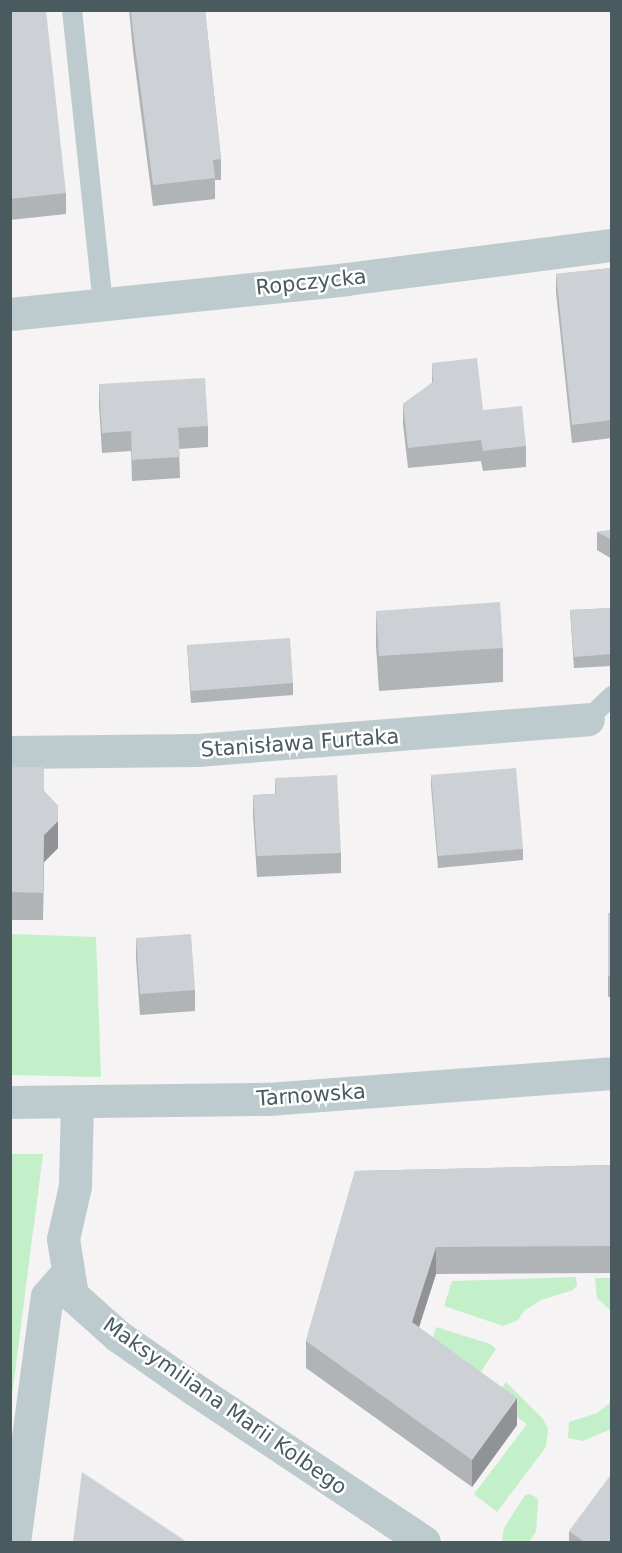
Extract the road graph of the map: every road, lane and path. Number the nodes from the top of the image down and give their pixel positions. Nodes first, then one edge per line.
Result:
1 (72, 10) edge
2 (612, 245) edge
3 (103, 304) junction
4 (10, 314) edge
5 (612, 696) edge
6 (588, 719) joint
7 (10, 752) edge
8 (612, 1073) edge
9 (10, 1102) edge
10 (77, 1102) junction
11 (66, 1274) junction
12 (14, 1542) edge
13 (424, 1542) edge

1 - 3 lane
2 - 3 street, Ropczycka
3 - 4 street, Ropczycka
5 - 6 lane
6 - 7 street, Stanisława Furtaka
8 - 10 street, Tarnowska
9 - 10 street, Tarnowska
10 - 11 street, Maksymiliana Marii Kolbego
11 - 12 street
11 - 13 street, Maksymiliana Marii Kolbego

